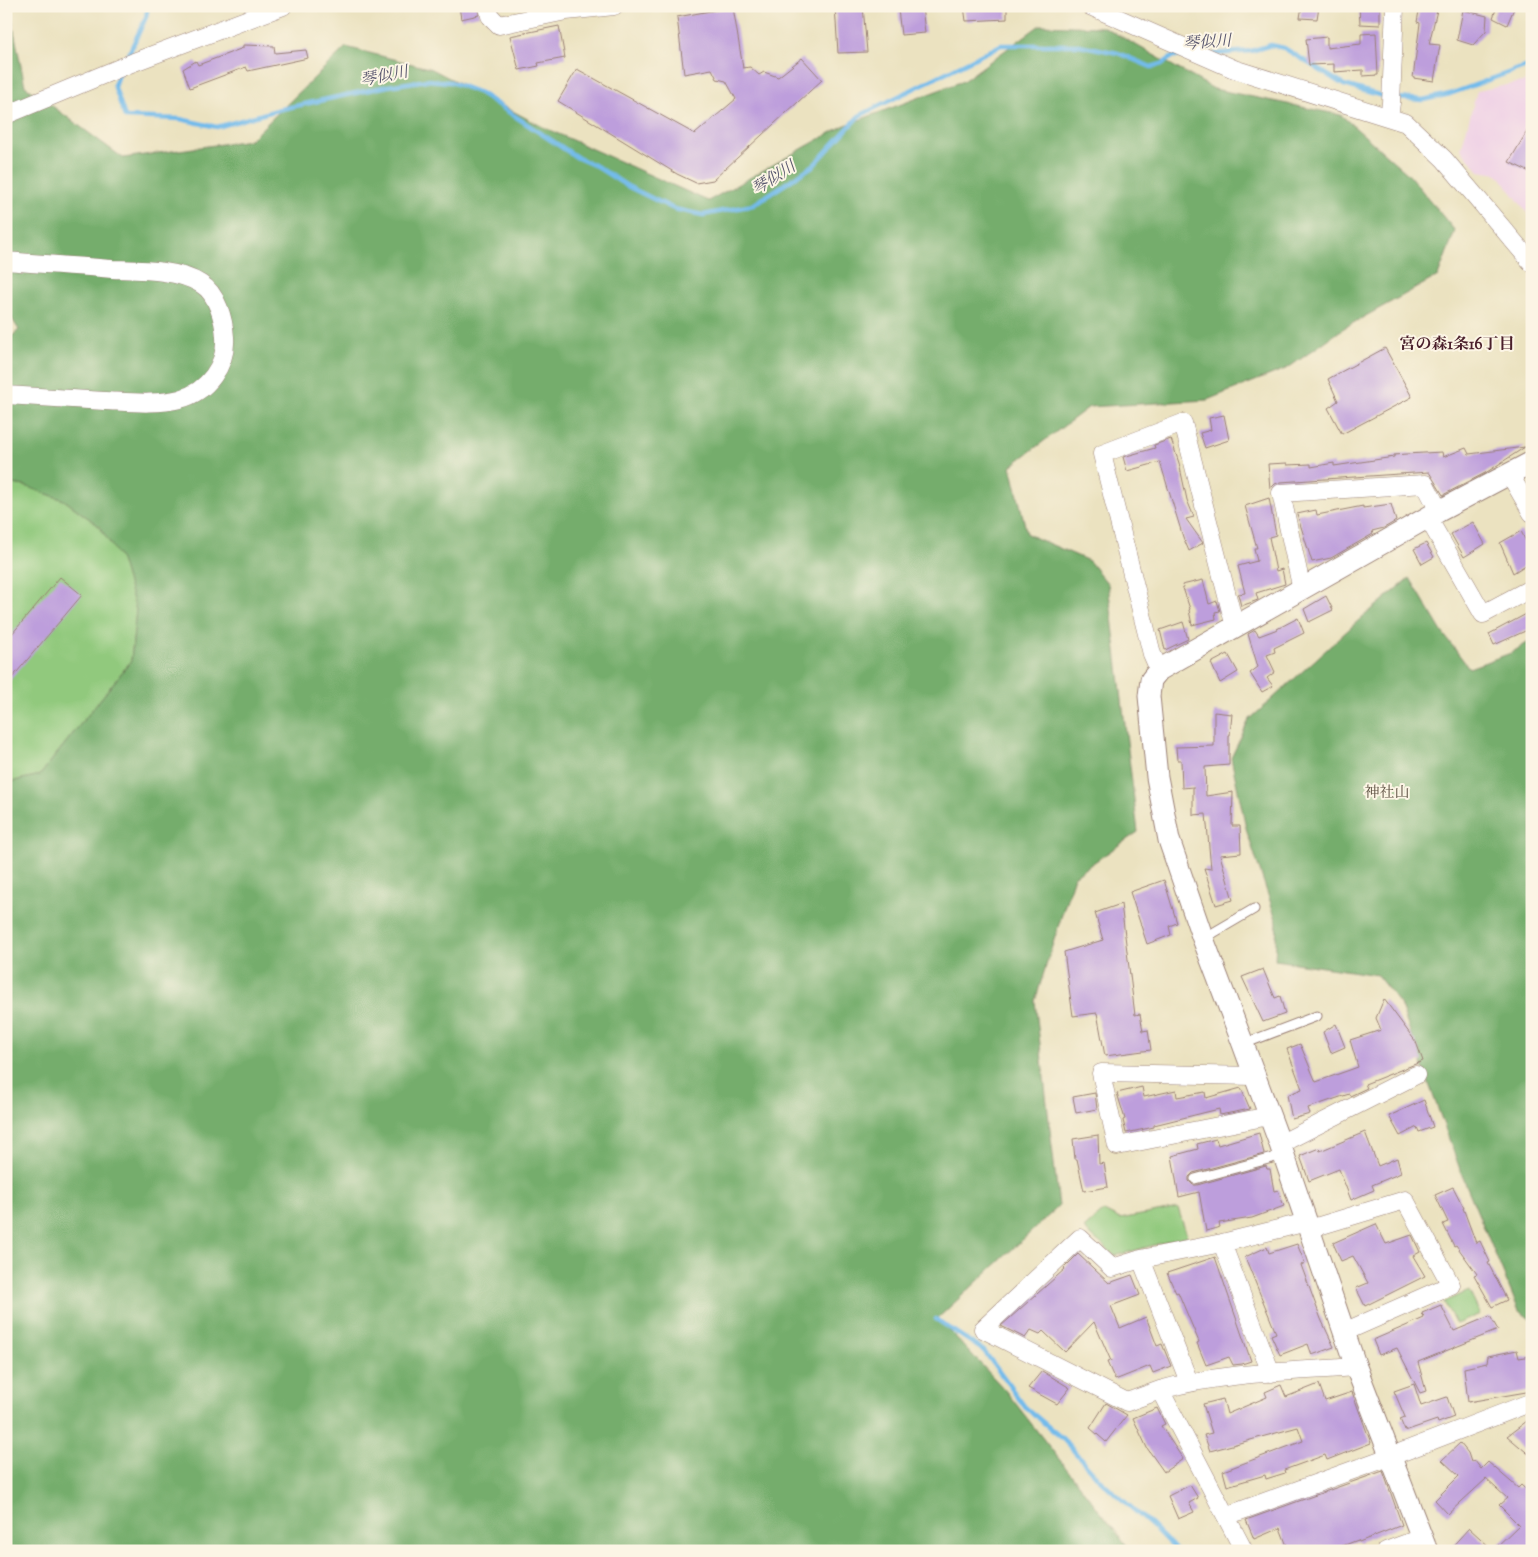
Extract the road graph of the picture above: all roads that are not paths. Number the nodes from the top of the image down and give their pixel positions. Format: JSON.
{"nodes":[{"id":1,"x":283,"y":6,"type":"edge"},
{"id":2,"x":488,"y":6,"type":"edge"},
{"id":3,"x":614,"y":6,"type":"edge"},
{"id":4,"x":1090,"y":6,"type":"edge"},
{"id":5,"x":1395,"y":6,"type":"edge"},
{"id":6,"x":6,"y":115,"type":"edge"},
{"id":7,"x":1389,"y":117,"type":"junction"},
{"id":8,"x":6,"y":261,"type":"edge"},
{"id":9,"x":1532,"y":263,"type":"edge"},
{"id":10,"x":6,"y":395,"type":"edge"},
{"id":11,"x":1532,"y":462,"type":"edge"},
{"id":12,"x":1509,"y":474,"type":"junction"},
{"id":13,"x":1532,"y":513,"type":"edge"},
{"id":14,"x":1434,"y":514,"type":"junction"},
{"id":15,"x":1532,"y":588,"type":"edge"},
{"id":16,"x":1302,"y":590,"type":"junction"},
{"id":17,"x":1235,"y":628,"type":"junction"},
{"id":18,"x":1159,"y":670,"type":"junction"},
{"id":19,"x":1254,"y":909,"type":"dead end"},
{"id":20,"x":1202,"y":936,"type":"junction"},
{"id":21,"x":1316,"y":1016,"type":"dead end"},
{"id":22,"x":1243,"y":1044,"type":"junction"},
{"id":23,"x":1416,"y":1075,"type":"dead end"},
{"id":24,"x":1255,"y":1076,"type":"junction"},
{"id":25,"x":1269,"y":1116,"type":"junction"},
{"id":26,"x":1281,"y":1150,"type":"junction"},
{"id":27,"x":1195,"y":1179,"type":"dead end"},
{"id":28,"x":1308,"y":1225,"type":"junction"},
{"id":29,"x":1222,"y":1243,"type":"junction"},
{"id":30,"x":1140,"y":1259,"type":"junction"},
{"id":31,"x":1344,"y":1332,"type":"junction"},
{"id":32,"x":1356,"y":1367,"type":"junction"},
{"id":33,"x":1271,"y":1373,"type":"junction"},
{"id":34,"x":1189,"y":1382,"type":"junction"},
{"id":35,"x":1160,"y":1390,"type":"junction"},
{"id":36,"x":1532,"y":1402,"type":"edge"},
{"id":37,"x":1389,"y":1457,"type":"junction"},
{"id":38,"x":1226,"y":1516,"type":"junction"},
{"id":39,"x":1424,"y":1544,"type":"edge"},
{"id":40,"x":1244,"y":1551,"type":"edge"},
{"id":41,"x":1386,"y":1551,"type":"edge"}],
"edges":[{"from":1,"to":6,"type":"street"},
{"from":2,"to":3,"type":"street"},
{"from":4,"to":7,"type":"street"},
{"from":5,"to":7,"type":"street"},
{"from":7,"to":9,"type":"street"},
{"from":8,"to":10,"type":"street"},
{"from":11,"to":12,"type":"street"},
{"from":12,"to":13,"type":"street"},
{"from":12,"to":14,"type":"street"},
{"from":14,"to":15,"type":"street"},
{"from":14,"to":16,"type":"street"},
{"from":14,"to":16,"type":"street"},
{"from":16,"to":17,"type":"street"},
{"from":17,"to":18,"type":"street"},
{"from":17,"to":18,"type":"street"},
{"from":18,"to":20,"type":"street"},
{"from":19,"to":20,"type":"lane"},
{"from":20,"to":22,"type":"street"},
{"from":21,"to":22,"type":"lane"},
{"from":22,"to":24,"type":"street"},
{"from":23,"to":26,"type":"street"},
{"from":24,"to":25,"type":"street"},
{"from":24,"to":25,"type":"street"},
{"from":25,"to":26,"type":"street"},
{"from":26,"to":27,"type":"lane"},
{"from":26,"to":28,"type":"street"},
{"from":28,"to":29,"type":"street"},
{"from":28,"to":31,"type":"street"},
{"from":28,"to":31,"type":"street"},
{"from":29,"to":30,"type":"street"},
{"from":29,"to":33,"type":"street"},
{"from":30,"to":34,"type":"street"},
{"from":30,"to":35,"type":"street"},
{"from":31,"to":32,"type":"street"},
{"from":32,"to":33,"type":"street"},
{"from":32,"to":37,"type":"street"},
{"from":33,"to":34,"type":"street"},
{"from":34,"to":35,"type":"street"},
{"from":35,"to":38,"type":"street"},
{"from":36,"to":37,"type":"street"},
{"from":37,"to":38,"type":"street"},
{"from":37,"to":39,"type":"street"},
{"from":38,"to":40,"type":"street"},
{"from":39,"to":41,"type":"street"}]}
